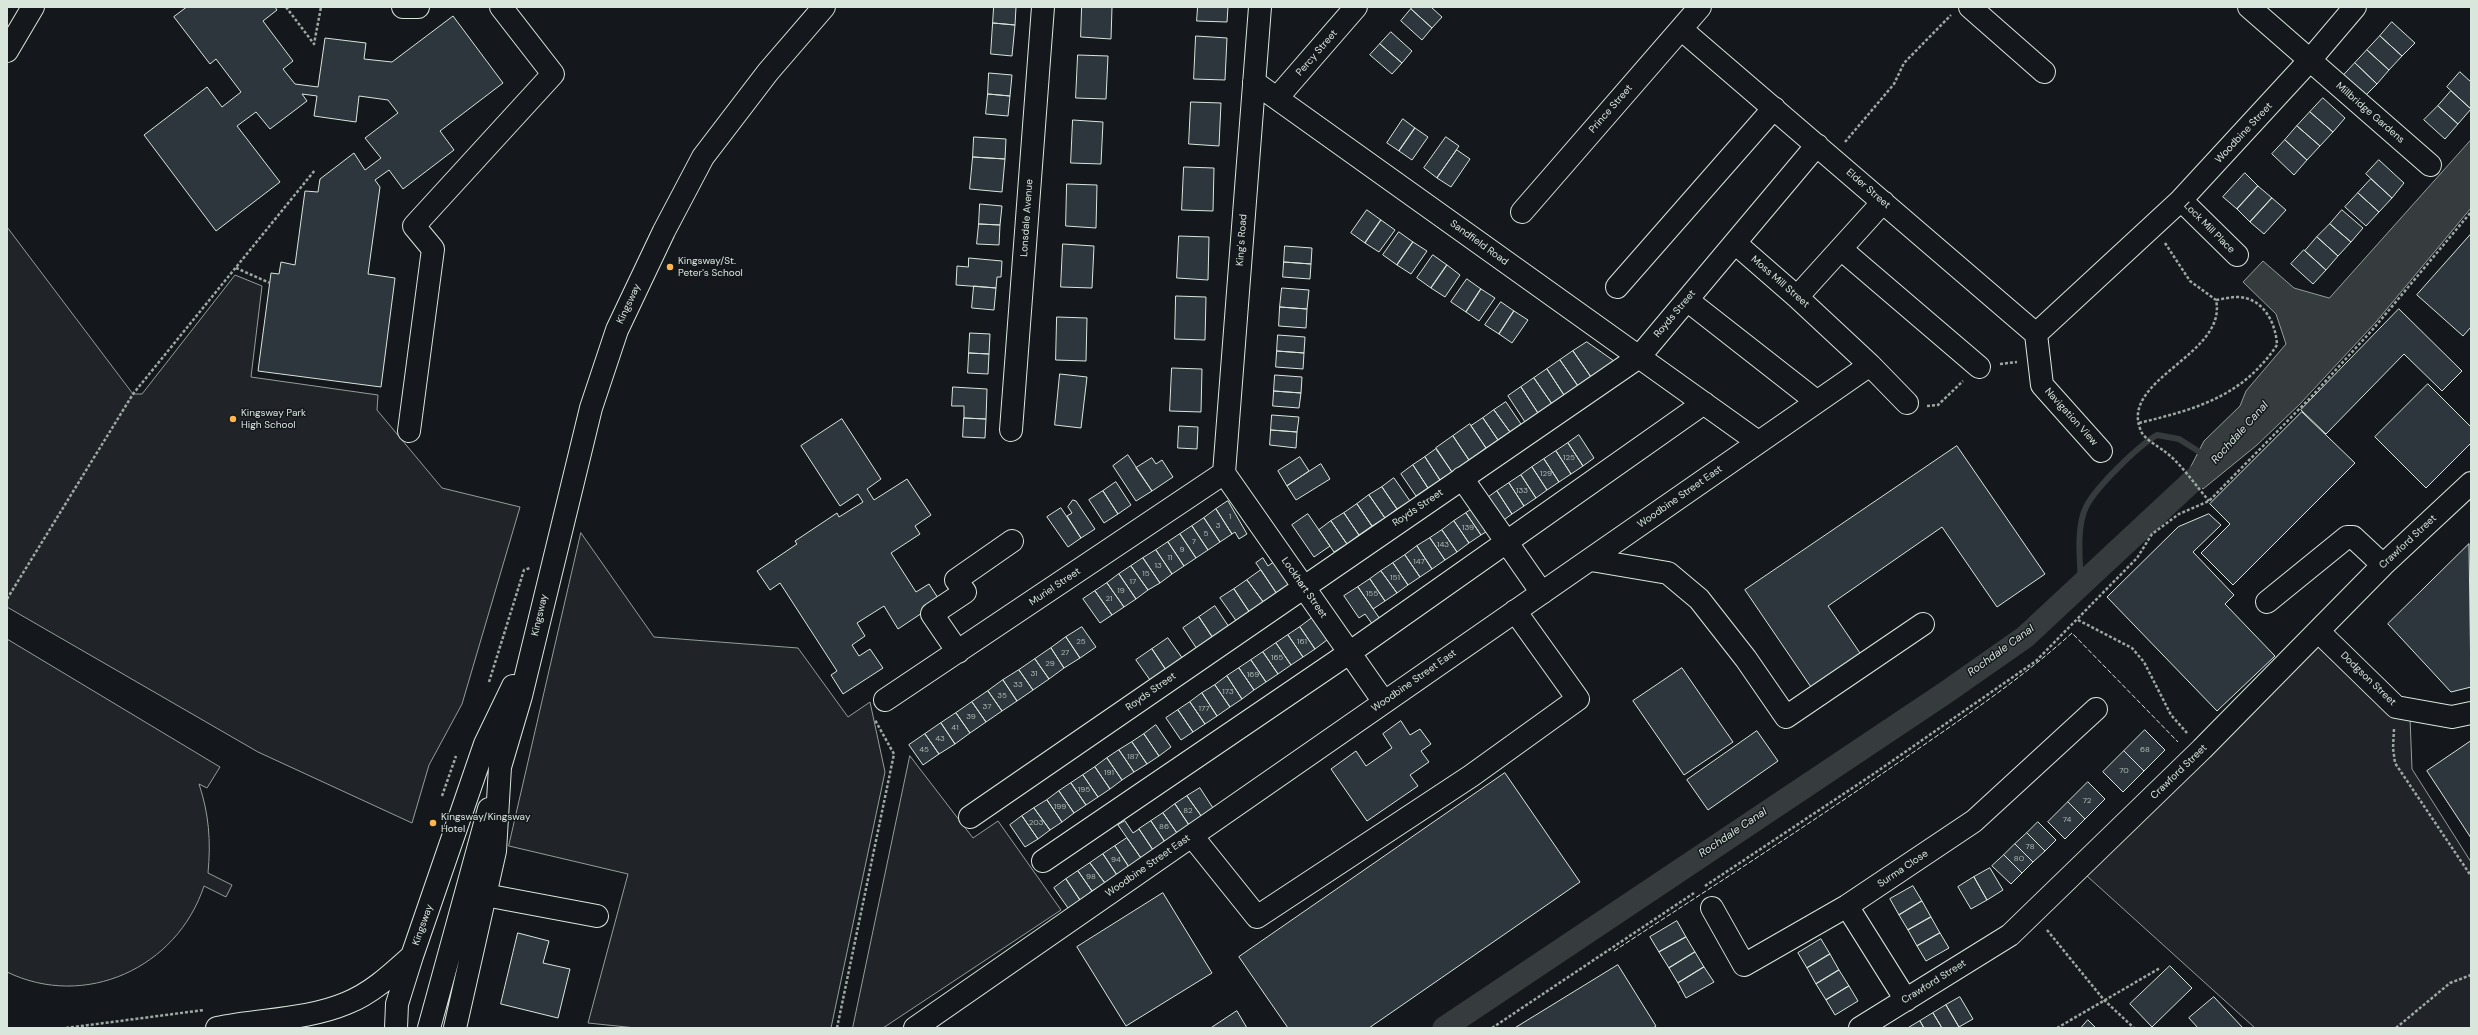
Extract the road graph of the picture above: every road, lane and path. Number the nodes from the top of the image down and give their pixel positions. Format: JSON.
{"nodes":[{"id":1,"x":33,"y":7,"type":"edge"},
{"id":2,"x":286,"y":7,"type":"edge"},
{"id":3,"x":321,"y":7,"type":"edge"},
{"id":4,"x":403,"y":7,"type":"edge"},
{"id":5,"x":418,"y":7,"type":"edge"},
{"id":6,"x":501,"y":7,"type":"edge"},
{"id":7,"x":824,"y":7,"type":"edge"},
{"id":8,"x":1043,"y":7,"type":"edge"},
{"id":9,"x":1260,"y":7,"type":"edge"},
{"id":10,"x":1356,"y":7,"type":"edge"},
{"id":11,"x":1700,"y":7,"type":"edge"},
{"id":12,"x":2249,"y":7,"type":"edge"},
{"id":13,"x":2355,"y":7,"type":"edge"},
{"id":14,"x":1961,"y":10,"type":"edge"},
{"id":15,"x":1681,"y":29,"type":"junction"},
{"id":16,"x":7,"y":52,"type":"edge"},
{"id":17,"x":2310,"y":60,"type":"junction"},
{"id":18,"x":2044,"y":72,"type":"dead end"},
{"id":19,"x":1254,"y":82,"type":"junction"},
{"id":20,"x":1277,"y":98,"type":"junction"},
{"id":21,"x":1774,"y":108,"type":"junction"},
{"id":22,"x":1824,"y":151,"type":"junction"},
{"id":23,"x":2430,"y":165,"type":"dead end"},
{"id":24,"x":316,"y":170,"type":"dead end"},
{"id":25,"x":2181,"y":200,"type":"junction"},
{"id":26,"x":1883,"y":202,"type":"junction"},
{"id":27,"x":1522,"y":212,"type":"dead end"},
{"id":28,"x":2471,"y":212,"type":"edge"},
{"id":29,"x":2153,"y":226,"type":"junction"},
{"id":30,"x":1735,"y":243,"type":"junction"},
{"id":31,"x":1841,"y":249,"type":"junction"},
{"id":32,"x":2237,"y":256,"type":"dead end"},
{"id":33,"x":236,"y":268,"type":"junction"},
{"id":34,"x":270,"y":283,"type":"dead end"},
{"id":35,"x":1617,"y":287,"type":"dead end"},
{"id":36,"x":1797,"y":297,"type":"junction"},
{"id":37,"x":1687,"y":300,"type":"junction"},
{"id":38,"x":2216,"y":300,"type":"junction"},
{"id":39,"x":2036,"y":334,"type":"junction"},
{"id":40,"x":1639,"y":357,"type":"junction"},
{"id":41,"x":1870,"y":366,"type":"junction"},
{"id":42,"x":1979,"y":367,"type":"dead end"},
{"id":43,"x":1816,"y":401,"type":"junction"},
{"id":44,"x":1907,"y":402,"type":"dead end"},
{"id":45,"x":1704,"y":404,"type":"junction"},
{"id":46,"x":2139,"y":423,"type":"junction"},
{"id":47,"x":1011,"y":430,"type":"dead end"},
{"id":48,"x":410,"y":431,"type":"dead end"},
{"id":49,"x":1758,"y":442,"type":"junction"},
{"id":50,"x":2101,"y":451,"type":"dead end"},
{"id":51,"x":1224,"y":473,"type":"junction"},
{"id":52,"x":1462,"y":478,"type":"junction"},
{"id":53,"x":2471,"y":483,"type":"edge"},
{"id":54,"x":2209,"y":501,"type":"junction"},
{"id":55,"x":1012,"y":541,"type":"dead end"},
{"id":56,"x":1507,"y":542,"type":"junction"},
{"id":57,"x":553,"y":557,"type":"junction"},
{"id":58,"x":1591,"y":560,"type":"junction"},
{"id":59,"x":2383,"y":565,"type":"junction"},
{"id":60,"x":1303,"y":586,"type":"junction"},
{"id":61,"x":1542,"y":593,"type":"junction"},
{"id":62,"x":7,"y":599,"type":"edge"},
{"id":63,"x":2267,"y":602,"type":"dead end"},
{"id":64,"x":1515,"y":611,"type":"junction"},
{"id":65,"x":2078,"y":620,"type":"junction"},
{"id":66,"x":1923,"y":624,"type":"dead end"},
{"id":67,"x":2319,"y":632,"type":"junction"},
{"id":68,"x":532,"y":647,"type":"junction"},
{"id":69,"x":958,"y":652,"type":"junction"},
{"id":70,"x":1349,"y":653,"type":"junction"},
{"id":71,"x":488,"y":686,"type":"dead end"},
{"id":72,"x":885,"y":700,"type":"joint"},
{"id":73,"x":1384,"y":702,"type":"junction"},
{"id":74,"x":2396,"y":707,"type":"junction"},
{"id":75,"x":2096,"y":709,"type":"dead end"},
{"id":76,"x":2471,"y":713,"type":"edge"},
{"id":77,"x":2202,"y":749,"type":"junction"},
{"id":78,"x":457,"y":754,"type":"dead end"},
{"id":79,"x":500,"y":767,"type":"junction"},
{"id":80,"x":441,"y":800,"type":"dead end"},
{"id":81,"x":970,"y":817,"type":"dead end"},
{"id":82,"x":1192,"y":836,"type":"junction"},
{"id":83,"x":1043,"y":861,"type":"dead end"},
{"id":84,"x":2471,"y":876,"type":"edge"},
{"id":85,"x":1702,"y":888,"type":"dead end"},
{"id":86,"x":1695,"y":893,"type":"dead end"},
{"id":87,"x":485,"y":895,"type":"junction"},
{"id":88,"x":1847,"y":906,"type":"junction"},
{"id":89,"x":1712,"y":908,"type":"dead end"},
{"id":90,"x":2032,"y":913,"type":"junction"},
{"id":91,"x":597,"y":916,"type":"dead end"},
{"id":92,"x":412,"y":956,"type":"junction"},
{"id":93,"x":2160,"y":968,"type":"dead end"},
{"id":94,"x":2471,"y":975,"type":"edge"},
{"id":95,"x":1906,"y":1000,"type":"junction"},
{"id":96,"x":2104,"y":1000,"type":"junction"},
{"id":97,"x":212,"y":1019,"type":"edge"},
{"id":98,"x":66,"y":1028,"type":"edge"},
{"id":99,"x":396,"y":1028,"type":"edge"},
{"id":100,"x":429,"y":1028,"type":"edge"},
{"id":101,"x":455,"y":1028,"type":"edge"},
{"id":102,"x":837,"y":1028,"type":"edge"},
{"id":103,"x":915,"y":1028,"type":"edge"},
{"id":104,"x":1492,"y":1028,"type":"edge"},
{"id":105,"x":1860,"y":1028,"type":"edge"},
{"id":106,"x":2056,"y":1028,"type":"edge"},
{"id":107,"x":2134,"y":1028,"type":"edge"},
{"id":108,"x":2396,"y":1028,"type":"edge"}],
"edges":[{"from":1,"to":16,"type":"main road"},
{"from":2,"to":3,"type":"path"},
{"from":4,"to":5,"type":"main road"},
{"from":6,"to":48,"type":"main road"},
{"from":7,"to":57,"type":"main road","name":"Kingsway"},
{"from":8,"to":47,"type":"main road","name":"Lonsdale Avenue"},
{"from":9,"to":19,"type":"main road","name":"King's Road"},
{"from":10,"to":20,"type":"main road","name":"Percy Street"},
{"from":11,"to":15,"type":"main road","name":"Prince Street"},
{"from":12,"to":17,"type":"main road","name":"Millbridge Gardens"},
{"from":13,"to":17,"type":"main road","name":"Woodbine Street"},
{"from":14,"to":18,"type":"main road"},
{"from":14,"to":22,"type":"path"},
{"from":15,"to":21,"type":"main road","name":"Elder Street"},
{"from":15,"to":27,"type":"main road","name":"Prince Street"},
{"from":17,"to":23,"type":"main road","name":"Millbridge Gardens"},
{"from":17,"to":25,"type":"main road","name":"Woodbine Street"},
{"from":19,"to":20,"type":"main road","name":"Sandfield Road"},
{"from":19,"to":51,"type":"main road","name":"King's Road"},
{"from":20,"to":40,"type":"main road","name":"Sandfield Road"},
{"from":21,"to":22,"type":"main road","name":"Elder Street"},
{"from":21,"to":35,"type":"main road"},
{"from":22,"to":26,"type":"main road","name":"Elder Street"},
{"from":22,"to":30,"type":"main road","name":"Royds Street"},
{"from":24,"to":33,"type":"path"},
{"from":25,"to":29,"type":"main road","name":"Woodbine Street"},
{"from":25,"to":32,"type":"main road","name":"Lock Mill Place"},
{"from":26,"to":31,"type":"main road"},
{"from":26,"to":39,"type":"main road","name":"Elder Street"},
{"from":28,"to":54,"type":"path"},
{"from":29,"to":38,"type":"path"},
{"from":29,"to":39,"type":"main road","name":"Woodbine Street"},
{"from":30,"to":36,"type":"main road","name":"Moss Mill Street"},
{"from":30,"to":37,"type":"main road","name":"Royds Street"},
{"from":31,"to":36,"type":"main road"},
{"from":31,"to":42,"type":"main road"},
{"from":33,"to":34,"type":"path"},
{"from":33,"to":62,"type":"path"},
{"from":36,"to":41,"type":"main road","name":"Moss Mill Street"},
{"from":37,"to":40,"type":"main road","name":"Royds Street"},
{"from":37,"to":43,"type":"main road"},
{"from":38,"to":46,"type":"path"},
{"from":38,"to":46,"type":"path"},
{"from":39,"to":50,"type":"main road","name":"Navigation View"},
{"from":40,"to":45,"type":"main road","name":"Sandfield Road"},
{"from":40,"to":52,"type":"main road","name":"Royds Street"},
{"from":41,"to":43,"type":"main road","name":"Woodbine Street East"},
{"from":41,"to":44,"type":"main road"},
{"from":43,"to":49,"type":"main road","name":"Woodbine Street East"},
{"from":45,"to":49,"type":"main road","name":"Sandfield Road"},
{"from":45,"to":56,"type":"main road"},
{"from":46,"to":54,"type":"path"},
{"from":49,"to":58,"type":"main road","name":"Woodbine Street East"},
{"from":51,"to":60,"type":"main road","name":"Lockhart Street"},
{"from":51,"to":69,"type":"main road","name":"Muriel Street"},
{"from":52,"to":56,"type":"main road"},
{"from":52,"to":60,"type":"main road","name":"Royds Street"},
{"from":53,"to":59,"type":"main road","name":"Crawford Street"},
{"from":54,"to":65,"type":"path"},
{"from":55,"to":69,"type":"main road"},
{"from":56,"to":61,"type":"main road"},
{"from":56,"to":70,"type":"main road"},
{"from":57,"to":68,"type":"main road","name":"Kingsway"},
{"from":57,"to":71,"type":"path"},
{"from":58,"to":61,"type":"main road","name":"Woodbine Street East"},
{"from":58,"to":66,"type":"main road"},
{"from":59,"to":63,"type":"main road"},
{"from":59,"to":67,"type":"main road","name":"Crawford Street"},
{"from":60,"to":70,"type":"main road","name":"Lockhart Street"},
{"from":60,"to":81,"type":"main road","name":"Royds Street"},
{"from":61,"to":64,"type":"main road","name":"Woodbine Street East"},
{"from":64,"to":73,"type":"main road","name":"Woodbine Street East"},
{"from":64,"to":82,"type":"main road"},
{"from":65,"to":77,"type":"path"},
{"from":65,"to":85,"type":"path"},
{"from":67,"to":74,"type":"main road","name":"Dodgson Street"},
{"from":67,"to":77,"type":"main road","name":"Crawford Street"},
{"from":68,"to":79,"type":"main road","name":"Kingsway"},
{"from":68,"to":92,"type":"main road","name":"Kingsway"},
{"from":69,"to":72,"type":"main road","name":"Muriel Street"},
{"from":70,"to":73,"type":"main road","name":"Lockhart Street"},
{"from":70,"to":83,"type":"main road"},
{"from":72,"to":102,"type":"path"},
{"from":73,"to":82,"type":"main road","name":"Woodbine Street East"},
{"from":74,"to":76,"type":"main road","name":"Dodgson Street"},
{"from":74,"to":84,"type":"path"},
{"from":75,"to":88,"type":"main road","name":"Surma Close"},
{"from":77,"to":90,"type":"main road","name":"Crawford Street"},
{"from":78,"to":80,"type":"path"},
{"from":79,"to":87,"type":"main road","name":"Kingsway"},
{"from":79,"to":100,"type":"main road"},
{"from":82,"to":103,"type":"main road","name":"Woodbine Street East"},
{"from":86,"to":104,"type":"path"},
{"from":87,"to":91,"type":"main road"},
{"from":87,"to":101,"type":"main road","name":"Kingsway"},
{"from":88,"to":89,"type":"main road","name":"Surma Close"},
{"from":88,"to":95,"type":"main road"},
{"from":90,"to":95,"type":"main road","name":"Crawford Street"},
{"from":90,"to":96,"type":"path"},
{"from":92,"to":97,"type":"main road"},
{"from":92,"to":99,"type":"main road","name":"Kingsway"},
{"from":93,"to":96,"type":"path"},
{"from":94,"to":108,"type":"path"},
{"from":95,"to":105,"type":"main road","name":"Crawford Street"},
{"from":96,"to":106,"type":"path"},
{"from":96,"to":107,"type":"path"},
{"from":97,"to":98,"type":"path"}]}
